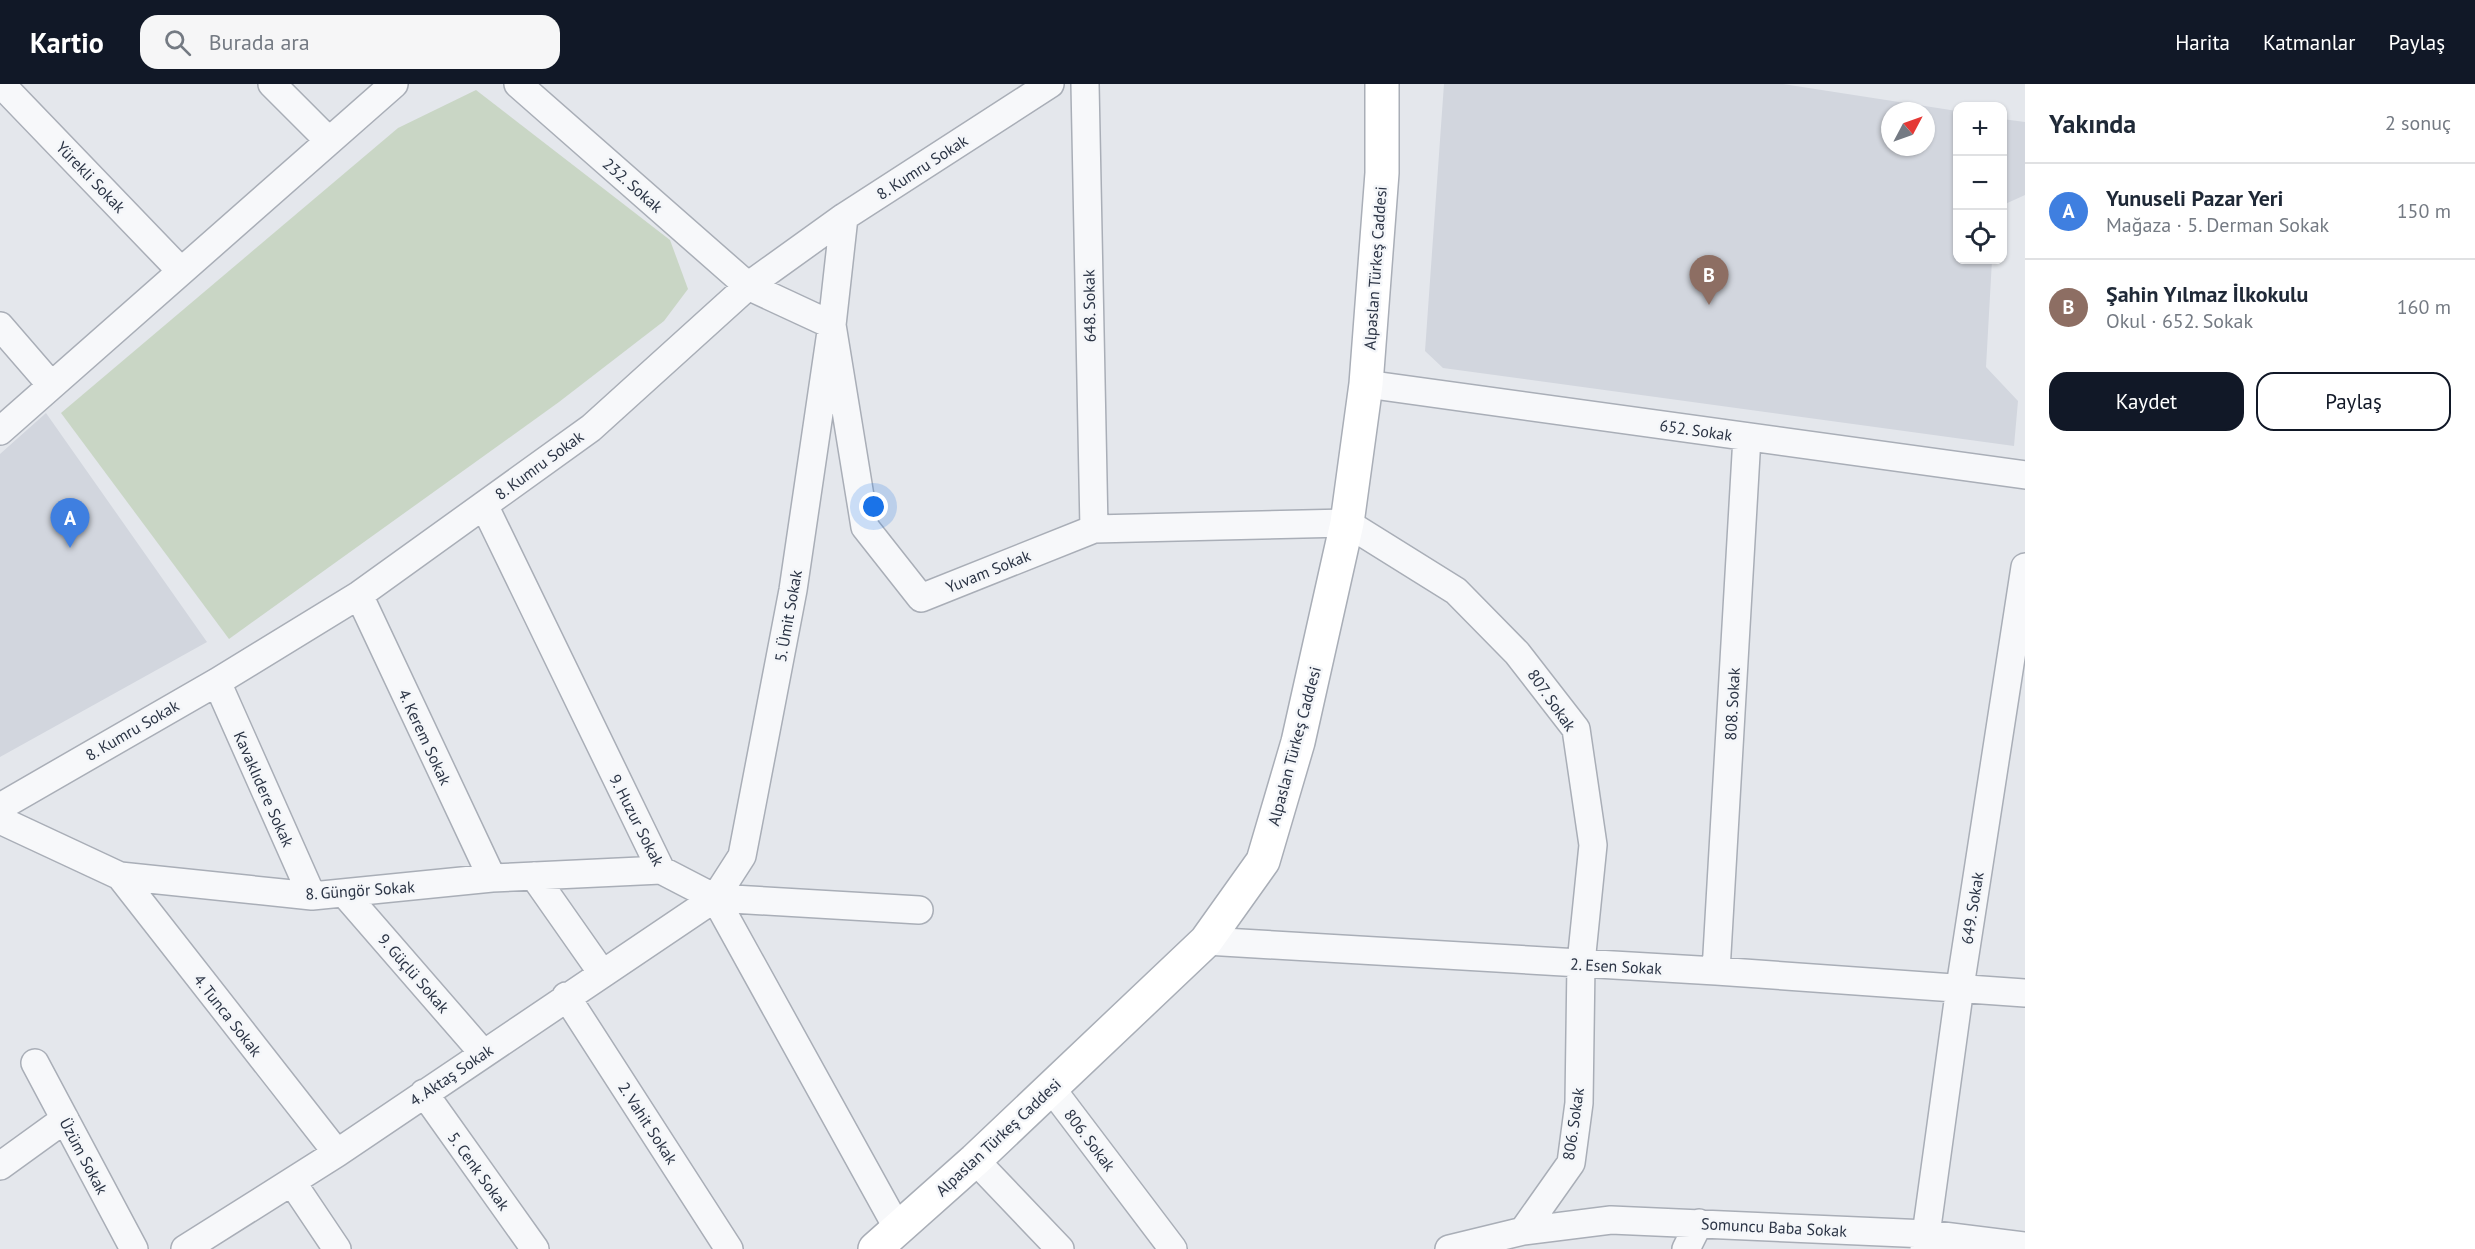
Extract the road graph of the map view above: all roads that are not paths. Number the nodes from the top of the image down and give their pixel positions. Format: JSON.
{"nodes":[{"id":1,"x":1,"y":84,"type":"edge"},
{"id":2,"x":272,"y":84,"type":"edge"},
{"id":3,"x":394,"y":84,"type":"edge"},
{"id":4,"x":518,"y":84,"type":"edge"},
{"id":5,"x":1050,"y":84,"type":"edge"},
{"id":6,"x":1085,"y":84,"type":"edge"},
{"id":7,"x":1382,"y":84,"type":"edge"},
{"id":8,"x":328,"y":141,"type":"junction"},
{"id":9,"x":844,"y":217,"type":"junction"},
{"id":10,"x":180,"y":270,"type":"junction"},
{"id":11,"x":748,"y":286,"type":"junction"},
{"id":12,"x":832,"y":325,"type":"junction"},
{"id":13,"x":0,"y":326,"type":"edge"},
{"id":14,"x":1366,"y":384,"type":"junction"},
{"id":15,"x":51,"y":385,"type":"junction"},
{"id":16,"x":0,"y":431,"type":"edge"},
{"id":17,"x":1747,"y":437,"type":"junction"},
{"id":18,"x":2025,"y":475,"type":"edge"},
{"id":19,"x":484,"y":505,"type":"junction"},
{"id":20,"x":1347,"y":523,"type":"junction"},
{"id":21,"x":1094,"y":529,"type":"junction"},
{"id":22,"x":2025,"y":567,"type":"edge"},
{"id":23,"x":359,"y":595,"type":"junction"},
{"id":24,"x":217,"y":682,"type":"junction"},
{"id":25,"x":0,"y":807,"type":"edge"},
{"id":26,"x":0,"y":820,"type":"edge"},
{"id":27,"x":661,"y":870,"type":"junction"},
{"id":28,"x":120,"y":876,"type":"junction"},
{"id":29,"x":534,"y":876,"type":"junction"},
{"id":30,"x":492,"y":878,"type":"junction"},
{"id":31,"x":344,"y":893,"type":"junction"},
{"id":32,"x":312,"y":896,"type":"junction"},
{"id":33,"x":715,"y":898,"type":"junction"},
{"id":34,"x":919,"y":910,"type":"dead end"},
{"id":35,"x":1206,"y":941,"type":"junction"},
{"id":36,"x":1581,"y":963,"type":"junction"},
{"id":37,"x":1716,"y":972,"type":"junction"},
{"id":38,"x":602,"y":973,"type":"junction"},
{"id":39,"x":1960,"y":987,"type":"junction"},
{"id":40,"x":2025,"y":993,"type":"edge"},
{"id":41,"x":566,"y":996,"type":"junction"},
{"id":42,"x":483,"y":1053,"type":"junction"},
{"id":43,"x":35,"y":1063,"type":"dead end"},
{"id":44,"x":1051,"y":1088,"type":"junction"},
{"id":45,"x":424,"y":1094,"type":"junction"},
{"id":46,"x":64,"y":1119,"type":"junction"},
{"id":47,"x":337,"y":1153,"type":"junction"},
{"id":48,"x":975,"y":1160,"type":"junction"},
{"id":49,"x":0,"y":1166,"type":"edge"},
{"id":50,"x":292,"y":1182,"type":"junction"},
{"id":51,"x":1699,"y":1223,"type":"junction"},
{"id":52,"x":1523,"y":1231,"type":"junction"},
{"id":53,"x":886,"y":1239,"type":"edge"},
{"id":54,"x":1926,"y":1241,"type":"edge"},
{"id":55,"x":2025,"y":1246,"type":"edge"},
{"id":56,"x":134,"y":1249,"type":"edge"},
{"id":57,"x":185,"y":1249,"type":"edge"},
{"id":58,"x":337,"y":1249,"type":"edge"},
{"id":59,"x":535,"y":1249,"type":"edge"},
{"id":60,"x":729,"y":1249,"type":"edge"},
{"id":61,"x":1060,"y":1249,"type":"edge"},
{"id":62,"x":1173,"y":1249,"type":"edge"},
{"id":63,"x":1449,"y":1249,"type":"edge"},
{"id":64,"x":1686,"y":1249,"type":"edge"}],
"edges":[{"from":1,"to":10,"type":"street","name":"Yürekli Sokak"},
{"from":2,"to":8,"type":"street"},
{"from":3,"to":8,"type":"street"},
{"from":4,"to":11,"type":"street","name":"232. Sokak"},
{"from":5,"to":9,"type":"street","name":"8. Kumru Sokak"},
{"from":6,"to":21,"type":"street","name":"648. Sokak"},
{"from":7,"to":14,"type":"main road","name":"Alpaslan Türkeş Caddesi"},
{"from":8,"to":10,"type":"street"},
{"from":9,"to":11,"type":"street","name":"8. Kumru Sokak"},
{"from":9,"to":12,"type":"street"},
{"from":10,"to":15,"type":"street"},
{"from":11,"to":12,"type":"street","name":"232. Sokak"},
{"from":11,"to":19,"type":"street","name":"8. Kumru Sokak"},
{"from":12,"to":21,"type":"street","name":"Yuvam Sokak"},
{"from":12,"to":33,"type":"street","name":"5. Ümit Sokak"},
{"from":13,"to":15,"type":"street"},
{"from":14,"to":17,"type":"street","name":"652. Sokak"},
{"from":14,"to":20,"type":"main road","name":"Alpaslan Türkeş Caddesi"},
{"from":15,"to":16,"type":"street"},
{"from":17,"to":18,"type":"street","name":"652. Sokak"},
{"from":17,"to":37,"type":"street","name":"808. Sokak"},
{"from":19,"to":23,"type":"street","name":"8. Kumru Sokak"},
{"from":19,"to":27,"type":"street","name":"9. Huzur Sokak"},
{"from":20,"to":21,"type":"street","name":"Yuvam Sokak"},
{"from":20,"to":35,"type":"main road","name":"Alpaslan Türkeş Caddesi"},
{"from":20,"to":36,"type":"street","name":"807. Sokak"},
{"from":22,"to":39,"type":"street","name":"649. Sokak"},
{"from":23,"to":24,"type":"street","name":"8. Kumru Sokak"},
{"from":23,"to":30,"type":"street","name":"4. Kerem Sokak"},
{"from":24,"to":25,"type":"street","name":"8. Kumru Sokak"},
{"from":24,"to":32,"type":"street","name":"Kavaklıdere Sokak"},
{"from":26,"to":28,"type":"street","name":"8. Güngör Sokak"},
{"from":27,"to":29,"type":"street","name":"8. Güngör Sokak"},
{"from":27,"to":33,"type":"street","name":"9. Huzur Sokak"},
{"from":28,"to":32,"type":"street","name":"8. Güngör Sokak"},
{"from":28,"to":47,"type":"street","name":"4. Tunca Sokak"},
{"from":29,"to":30,"type":"street","name":"8. Güngör Sokak"},
{"from":29,"to":38,"type":"street"},
{"from":30,"to":31,"type":"street","name":"8. Güngör Sokak"},
{"from":31,"to":32,"type":"street","name":"8. Güngör Sokak"},
{"from":31,"to":42,"type":"street","name":"9. Güçlü Sokak"},
{"from":33,"to":34,"type":"street"},
{"from":33,"to":38,"type":"street","name":"4. Aktaş Sokak"},
{"from":33,"to":53,"type":"street"},
{"from":35,"to":36,"type":"street","name":"2. Esen Sokak"},
{"from":35,"to":44,"type":"main road","name":"Alpaslan Türkeş Caddesi"},
{"from":36,"to":37,"type":"street","name":"2. Esen Sokak"},
{"from":36,"to":52,"type":"street","name":"806. Sokak"},
{"from":37,"to":39,"type":"street","name":"2. Esen Sokak"},
{"from":38,"to":41,"type":"street","name":"4. Aktaş Sokak"},
{"from":39,"to":40,"type":"street","name":"2. Esen Sokak"},
{"from":39,"to":54,"type":"street","name":"649. Sokak"},
{"from":41,"to":42,"type":"street","name":"4. Aktaş Sokak"},
{"from":41,"to":60,"type":"street","name":"2. Vahit Sokak"},
{"from":42,"to":45,"type":"street","name":"4. Aktaş Sokak"},
{"from":43,"to":46,"type":"street","name":"Üzüm Sokak"},
{"from":44,"to":48,"type":"main road","name":"Alpaslan Türkeş Caddesi"},
{"from":44,"to":62,"type":"street","name":"806. Sokak"},
{"from":45,"to":47,"type":"street","name":"4. Aktaş Sokak"},
{"from":45,"to":59,"type":"street","name":"5. Cenk Sokak"},
{"from":46,"to":49,"type":"street"},
{"from":46,"to":56,"type":"street","name":"Üzüm Sokak"},
{"from":47,"to":50,"type":"street","name":"4. Aktaş Sokak"},
{"from":48,"to":53,"type":"main road","name":"Alpaslan Türkeş Caddesi"},
{"from":48,"to":61,"type":"street"},
{"from":50,"to":57,"type":"street","name":"4. Aktaş Sokak"},
{"from":50,"to":58,"type":"street"},
{"from":51,"to":52,"type":"street","name":"Somuncu Baba Sokak"},
{"from":51,"to":54,"type":"street","name":"Somuncu Baba Sokak"},
{"from":51,"to":64,"type":"street"},
{"from":52,"to":63,"type":"street"},
{"from":54,"to":55,"type":"street","name":"Somuncu Baba Sokak"}]}
